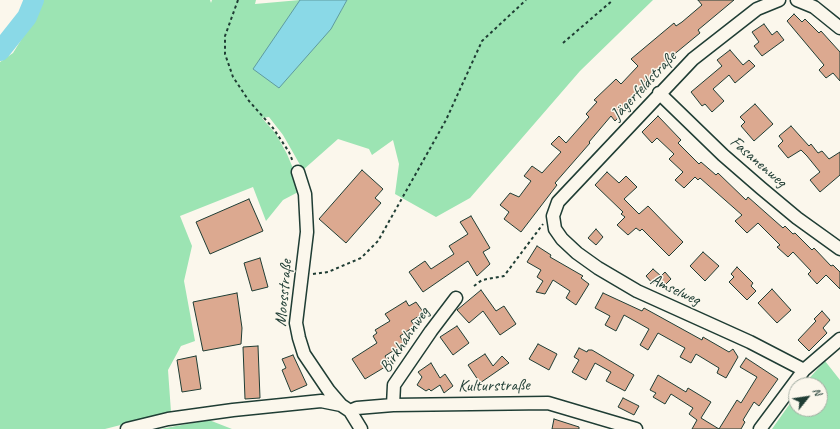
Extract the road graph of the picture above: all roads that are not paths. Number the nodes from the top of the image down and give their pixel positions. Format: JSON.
{"nodes":[{"id":1,"x":779,"y":0,"type":"edge"},
{"id":2,"x":797,"y":0,"type":"edge"},
{"id":3,"x":840,"y":28,"type":"edge"},
{"id":4,"x":659,"y":93,"type":"junction"},
{"id":5,"x":298,"y":172,"type":"road end"},
{"id":6,"x":553,"y":216,"type":"joint"},
{"id":7,"x":840,"y":249,"type":"edge"},
{"id":8,"x":456,"y":298,"type":"dead end"},
{"id":9,"x":840,"y":339,"type":"edge"},
{"id":10,"x":804,"y":370,"type":"junction"},
{"id":11,"x":394,"y":405,"type":"junction"},
{"id":12,"x":346,"y":408,"type":"junction"},
{"id":13,"x":127,"y":429,"type":"edge"},
{"id":14,"x":361,"y":429,"type":"edge"},
{"id":15,"x":636,"y":429,"type":"edge"},
{"id":16,"x":760,"y":429,"type":"edge"}],
"edges":[{"from":1,"to":4,"type":"street","name":"Jägerfeldstraße"},
{"from":2,"to":3,"type":"street"},
{"from":4,"to":6,"type":"street","name":"Jägerfeldstraße"},
{"from":4,"to":7,"type":"street","name":"Fasanenweg"},
{"from":5,"to":12,"type":"street","name":"Moosstraße"},
{"from":6,"to":10,"type":"street","name":"Amselweg"},
{"from":8,"to":11,"type":"street","name":"Birkhahnweg"},
{"from":9,"to":10,"type":"street"},
{"from":10,"to":16,"type":"street"},
{"from":11,"to":12,"type":"street","name":"Kulturstraße"},
{"from":11,"to":15,"type":"street","name":"Kulturstraße"},
{"from":12,"to":13,"type":"street"},
{"from":12,"to":14,"type":"street","name":"Moosstraße"}]}
